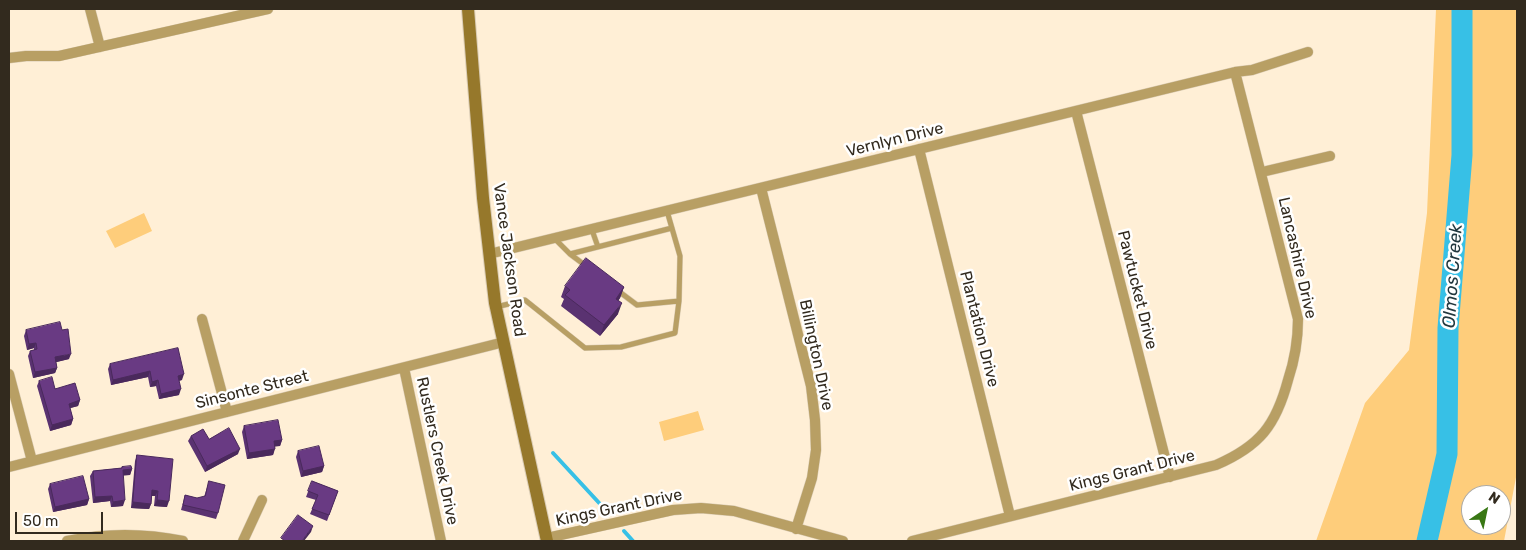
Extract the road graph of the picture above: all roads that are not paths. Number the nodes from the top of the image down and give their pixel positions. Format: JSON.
{"nodes":[{"id":1,"x":90,"y":9,"type":"edge"},
{"id":2,"x":265,"y":9,"type":"edge"},
{"id":3,"x":468,"y":9,"type":"edge"},
{"id":4,"x":100,"y":47,"type":"junction"},
{"id":5,"x":1308,"y":52,"type":"dead end"},
{"id":6,"x":9,"y":58,"type":"edge"},
{"id":7,"x":1235,"y":72,"type":"junction"},
{"id":8,"x":1076,"y":111,"type":"junction"},
{"id":9,"x":919,"y":149,"type":"junction"},
{"id":10,"x":1330,"y":156,"type":"dead end"},
{"id":11,"x":1262,"y":172,"type":"junction"},
{"id":12,"x":761,"y":188,"type":"junction"},
{"id":13,"x":667,"y":211,"type":"junction"},
{"id":14,"x":672,"y":228,"type":"junction"},
{"id":15,"x":592,"y":230,"type":"junction"},
{"id":16,"x":555,"y":239,"type":"junction"},
{"id":17,"x":598,"y":247,"type":"junction"},
{"id":18,"x":488,"y":254,"type":"junction"},
{"id":19,"x":570,"y":254,"type":"junction"},
{"id":20,"x":593,"y":271,"type":"edge"},
{"id":21,"x":615,"y":288,"type":"edge"},
{"id":22,"x":680,"y":301,"type":"junction"},
{"id":23,"x":496,"y":306,"type":"junction"},
{"id":24,"x":202,"y":319,"type":"dead end"},
{"id":25,"x":504,"y":342,"type":"junction"},
{"id":26,"x":1297,"y":351,"type":"joint"},
{"id":27,"x":404,"y":368,"type":"junction"},
{"id":28,"x":9,"y":374,"type":"edge"},
{"id":29,"x":227,"y":412,"type":"junction"},
{"id":30,"x":32,"y":461,"type":"junction"},
{"id":31,"x":9,"y":467,"type":"edge"},
{"id":32,"x":1170,"y":476,"type":"junction"},
{"id":33,"x":262,"y":500,"type":"dead end"},
{"id":34,"x":1010,"y":516,"type":"junction"},
{"id":35,"x":796,"y":529,"type":"junction"},
{"id":36,"x":547,"y":540,"type":"edge"},
{"id":37,"x":67,"y":541,"type":"edge"},
{"id":38,"x":183,"y":541,"type":"edge"},
{"id":39,"x":242,"y":541,"type":"edge"},
{"id":40,"x":441,"y":541,"type":"edge"},
{"id":41,"x":843,"y":541,"type":"edge"},
{"id":42,"x":912,"y":541,"type":"edge"}],
"edges":[{"from":1,"to":4,"type":"street"},
{"from":2,"to":4,"type":"street"},
{"from":3,"to":18,"type":"main road","name":"Vance Jackson Road"},
{"from":4,"to":6,"type":"street"},
{"from":5,"to":7,"type":"street","name":"Vernlyn Drive"},
{"from":7,"to":8,"type":"street","name":"Vernlyn Drive"},
{"from":7,"to":11,"type":"street","name":"Lancashire Drive"},
{"from":8,"to":9,"type":"street","name":"Vernlyn Drive"},
{"from":8,"to":32,"type":"street","name":"Pawtucket Drive"},
{"from":9,"to":12,"type":"street","name":"Vernlyn Drive"},
{"from":9,"to":34,"type":"street","name":"Plantation Drive"},
{"from":10,"to":11,"type":"street"},
{"from":11,"to":26,"type":"street","name":"Lancashire Drive"},
{"from":12,"to":13,"type":"street","name":"Vernlyn Drive"},
{"from":12,"to":35,"type":"street","name":"Billington Drive"},
{"from":13,"to":14,"type":"lane"},
{"from":13,"to":15,"type":"street","name":"Vernlyn Drive"},
{"from":14,"to":17,"type":"lane"},
{"from":14,"to":22,"type":"lane"},
{"from":15,"to":16,"type":"street","name":"Vernlyn Drive"},
{"from":15,"to":17,"type":"lane"},
{"from":16,"to":18,"type":"street","name":"Vernlyn Drive"},
{"from":16,"to":19,"type":"lane"},
{"from":17,"to":19,"type":"lane"},
{"from":18,"to":23,"type":"main road","name":"Vance Jackson Road"},
{"from":19,"to":20,"type":"lane"},
{"from":21,"to":22,"type":"lane"},
{"from":22,"to":23,"type":"lane"},
{"from":23,"to":25,"type":"main road","name":"Vance Jackson Road"},
{"from":24,"to":29,"type":"street"},
{"from":25,"to":27,"type":"street","name":"Sinsonte Street"},
{"from":25,"to":36,"type":"main road","name":"Vance Jackson Road"},
{"from":26,"to":32,"type":"street","name":"Kings Grant Drive"},
{"from":27,"to":29,"type":"street","name":"Sinsonte Street"},
{"from":27,"to":40,"type":"street","name":"Rustlers Creek Drive"},
{"from":28,"to":30,"type":"street"},
{"from":29,"to":30,"type":"street","name":"Sinsonte Street"},
{"from":30,"to":31,"type":"street","name":"Sinsonte Street"},
{"from":32,"to":34,"type":"street","name":"Kings Grant Drive"},
{"from":33,"to":39,"type":"street"},
{"from":34,"to":42,"type":"street","name":"Kings Grant Drive"},
{"from":35,"to":36,"type":"street","name":"Kings Grant Drive"},
{"from":35,"to":41,"type":"street","name":"Kings Grant Drive"},
{"from":37,"to":38,"type":"street"}]}
